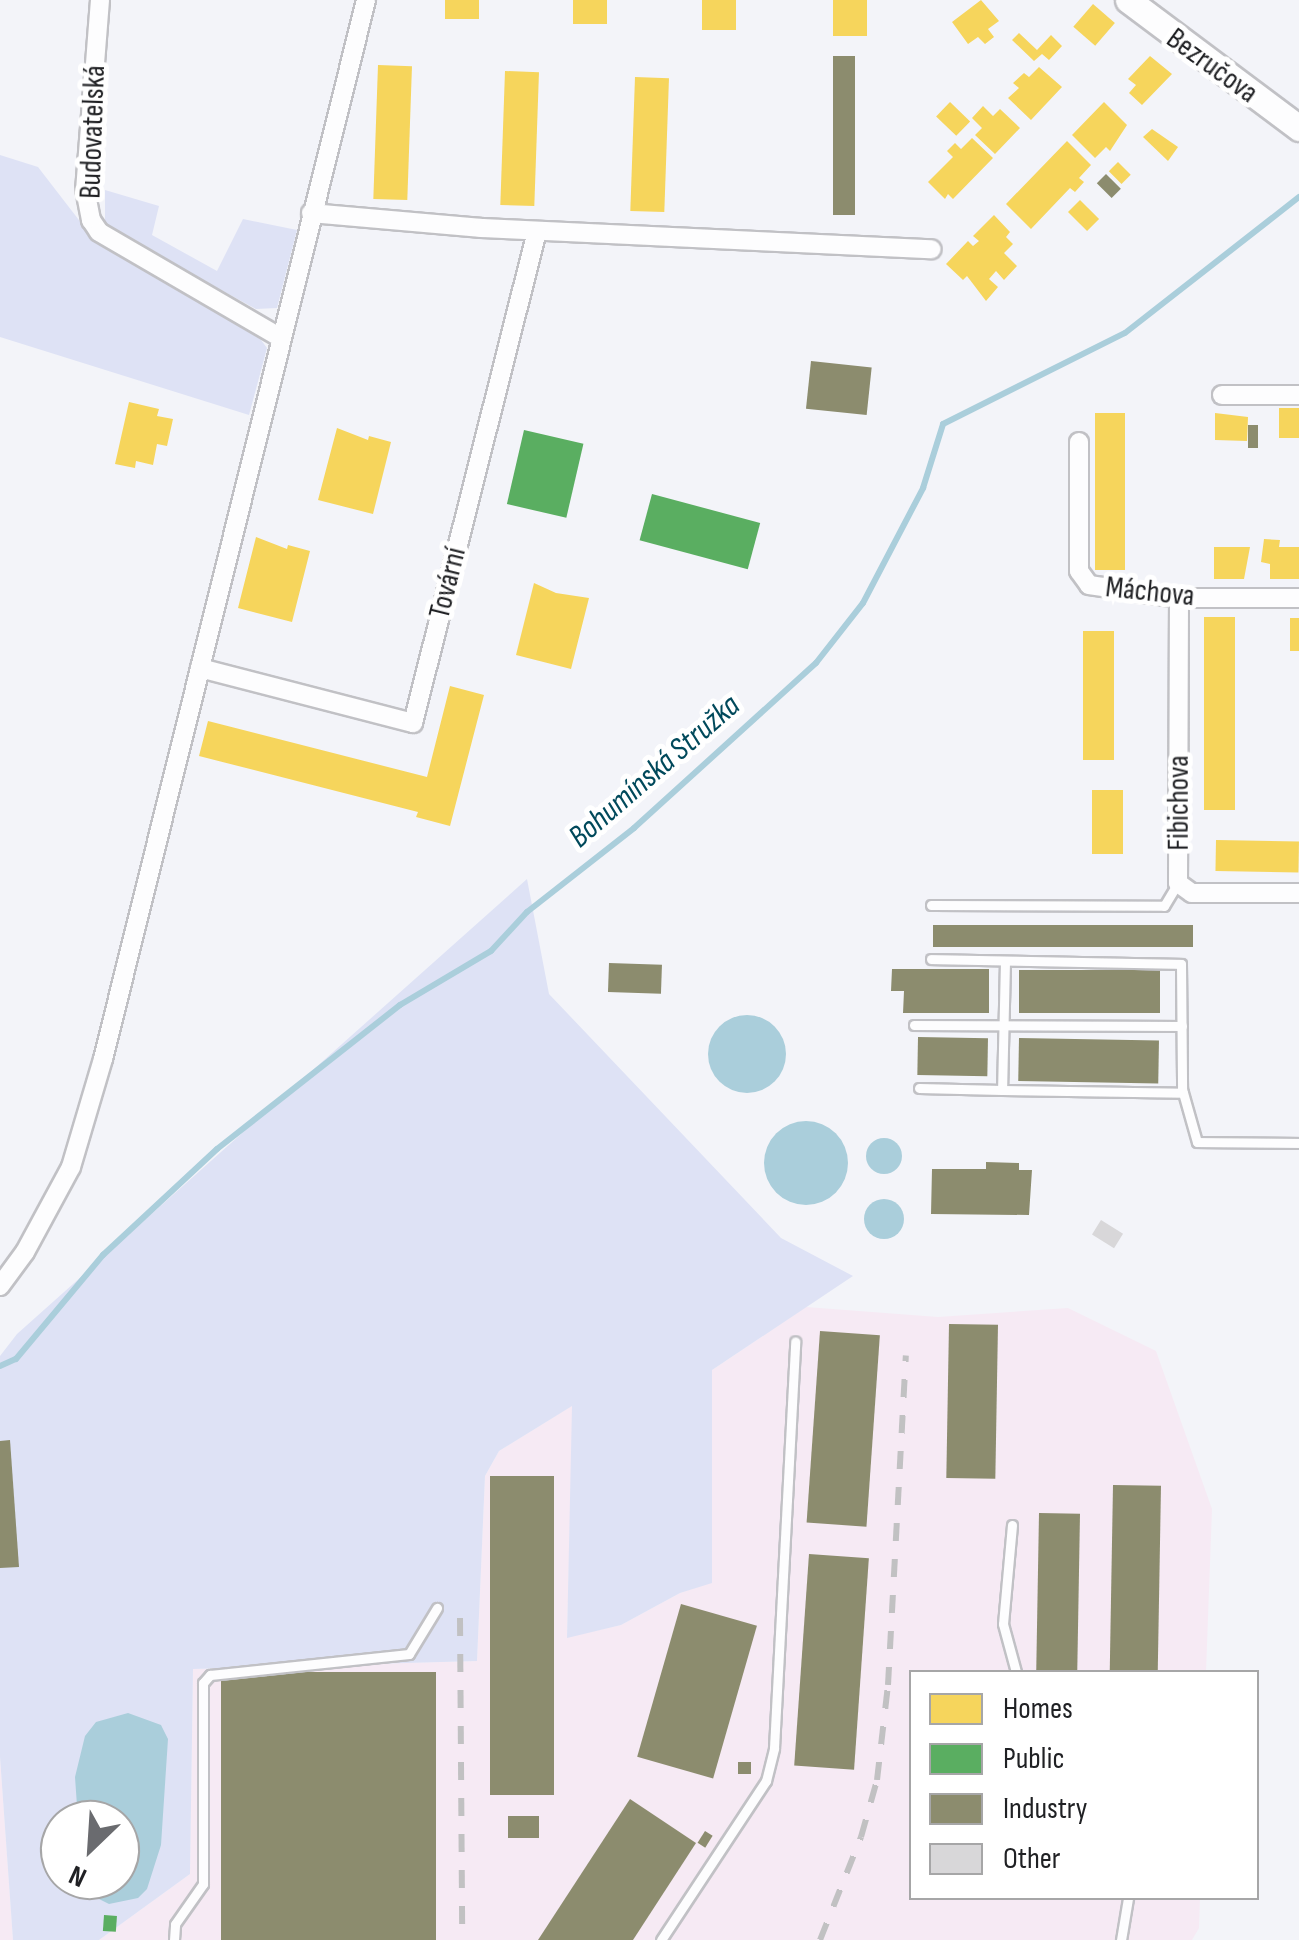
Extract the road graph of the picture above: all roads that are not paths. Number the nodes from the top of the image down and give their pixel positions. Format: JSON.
{"nodes":[{"id":1,"x":100,"y":0,"type":"edge"},
{"id":2,"x":366,"y":0,"type":"edge"},
{"id":3,"x":1128,"y":0,"type":"edge"},
{"id":4,"x":1299,"y":128,"type":"edge"},
{"id":5,"x":311,"y":212,"type":"junction"},
{"id":6,"x":537,"y":231,"type":"junction"},
{"id":7,"x":932,"y":250,"type":"dead end"},
{"id":8,"x":281,"y":338,"type":"junction"},
{"id":9,"x":1222,"y":394,"type":"dead end"},
{"id":10,"x":1299,"y":395,"type":"edge"},
{"id":11,"x":1079,"y":442,"type":"dead end"},
{"id":12,"x":1179,"y":598,"type":"junction"},
{"id":13,"x":1299,"y":598,"type":"edge"},
{"id":14,"x":200,"y":668,"type":"junction"},
{"id":15,"x":1178,"y":883,"type":"junction"},
{"id":16,"x":1299,"y":893,"type":"edge"},
{"id":17,"x":931,"y":905,"type":"dead end"},
{"id":18,"x":931,"y":959,"type":"dead end"},
{"id":19,"x":1004,"y":960,"type":"junction"},
{"id":20,"x":914,"y":1026,"type":"dead end"},
{"id":21,"x":1003,"y":1026,"type":"junction"},
{"id":22,"x":1182,"y":1026,"type":"junction"},
{"id":23,"x":919,"y":1088,"type":"dead end"},
{"id":24,"x":1002,"y":1090,"type":"junction"},
{"id":25,"x":1184,"y":1093,"type":"junction"},
{"id":26,"x":1299,"y":1143,"type":"edge"},
{"id":27,"x":0,"y":1286,"type":"edge"},
{"id":28,"x":795,"y":1342,"type":"dead end"},
{"id":29,"x":1012,"y":1525,"type":"dead end"},
{"id":30,"x":437,"y":1608,"type":"dead end"},
{"id":31,"x":1015,"y":1670,"type":"edge"},
{"id":32,"x":1128,"y":1900,"type":"edge"},
{"id":33,"x":174,"y":1940,"type":"edge"},
{"id":34,"x":661,"y":1940,"type":"edge"},
{"id":35,"x":1122,"y":1940,"type":"edge"}],
"edges":[{"from":1,"to":8,"type":"street","name":"Budovatelská"},
{"from":2,"to":5,"type":"street"},
{"from":3,"to":4,"type":"main road","name":"Bezručova"},
{"from":5,"to":6,"type":"street"},
{"from":5,"to":8,"type":"street"},
{"from":6,"to":7,"type":"street"},
{"from":6,"to":14,"type":"street","name":"Tovární"},
{"from":8,"to":14,"type":"street"},
{"from":9,"to":10,"type":"street"},
{"from":11,"to":12,"type":"street","name":"Máchova"},
{"from":12,"to":13,"type":"street","name":"Máchova"},
{"from":12,"to":15,"type":"street","name":"Fibichova"},
{"from":14,"to":27,"type":"street"},
{"from":15,"to":16,"type":"street","name":"Fibichova"},
{"from":15,"to":17,"type":"lane"},
{"from":18,"to":19,"type":"lane"},
{"from":19,"to":21,"type":"lane"},
{"from":19,"to":22,"type":"lane"},
{"from":20,"to":21,"type":"lane"},
{"from":21,"to":22,"type":"lane"},
{"from":21,"to":24,"type":"lane"},
{"from":22,"to":25,"type":"lane"},
{"from":23,"to":24,"type":"lane"},
{"from":24,"to":25,"type":"lane"},
{"from":25,"to":26,"type":"lane"},
{"from":28,"to":34,"type":"lane"},
{"from":29,"to":31,"type":"lane"},
{"from":30,"to":33,"type":"lane"},
{"from":32,"to":35,"type":"lane"}]}
